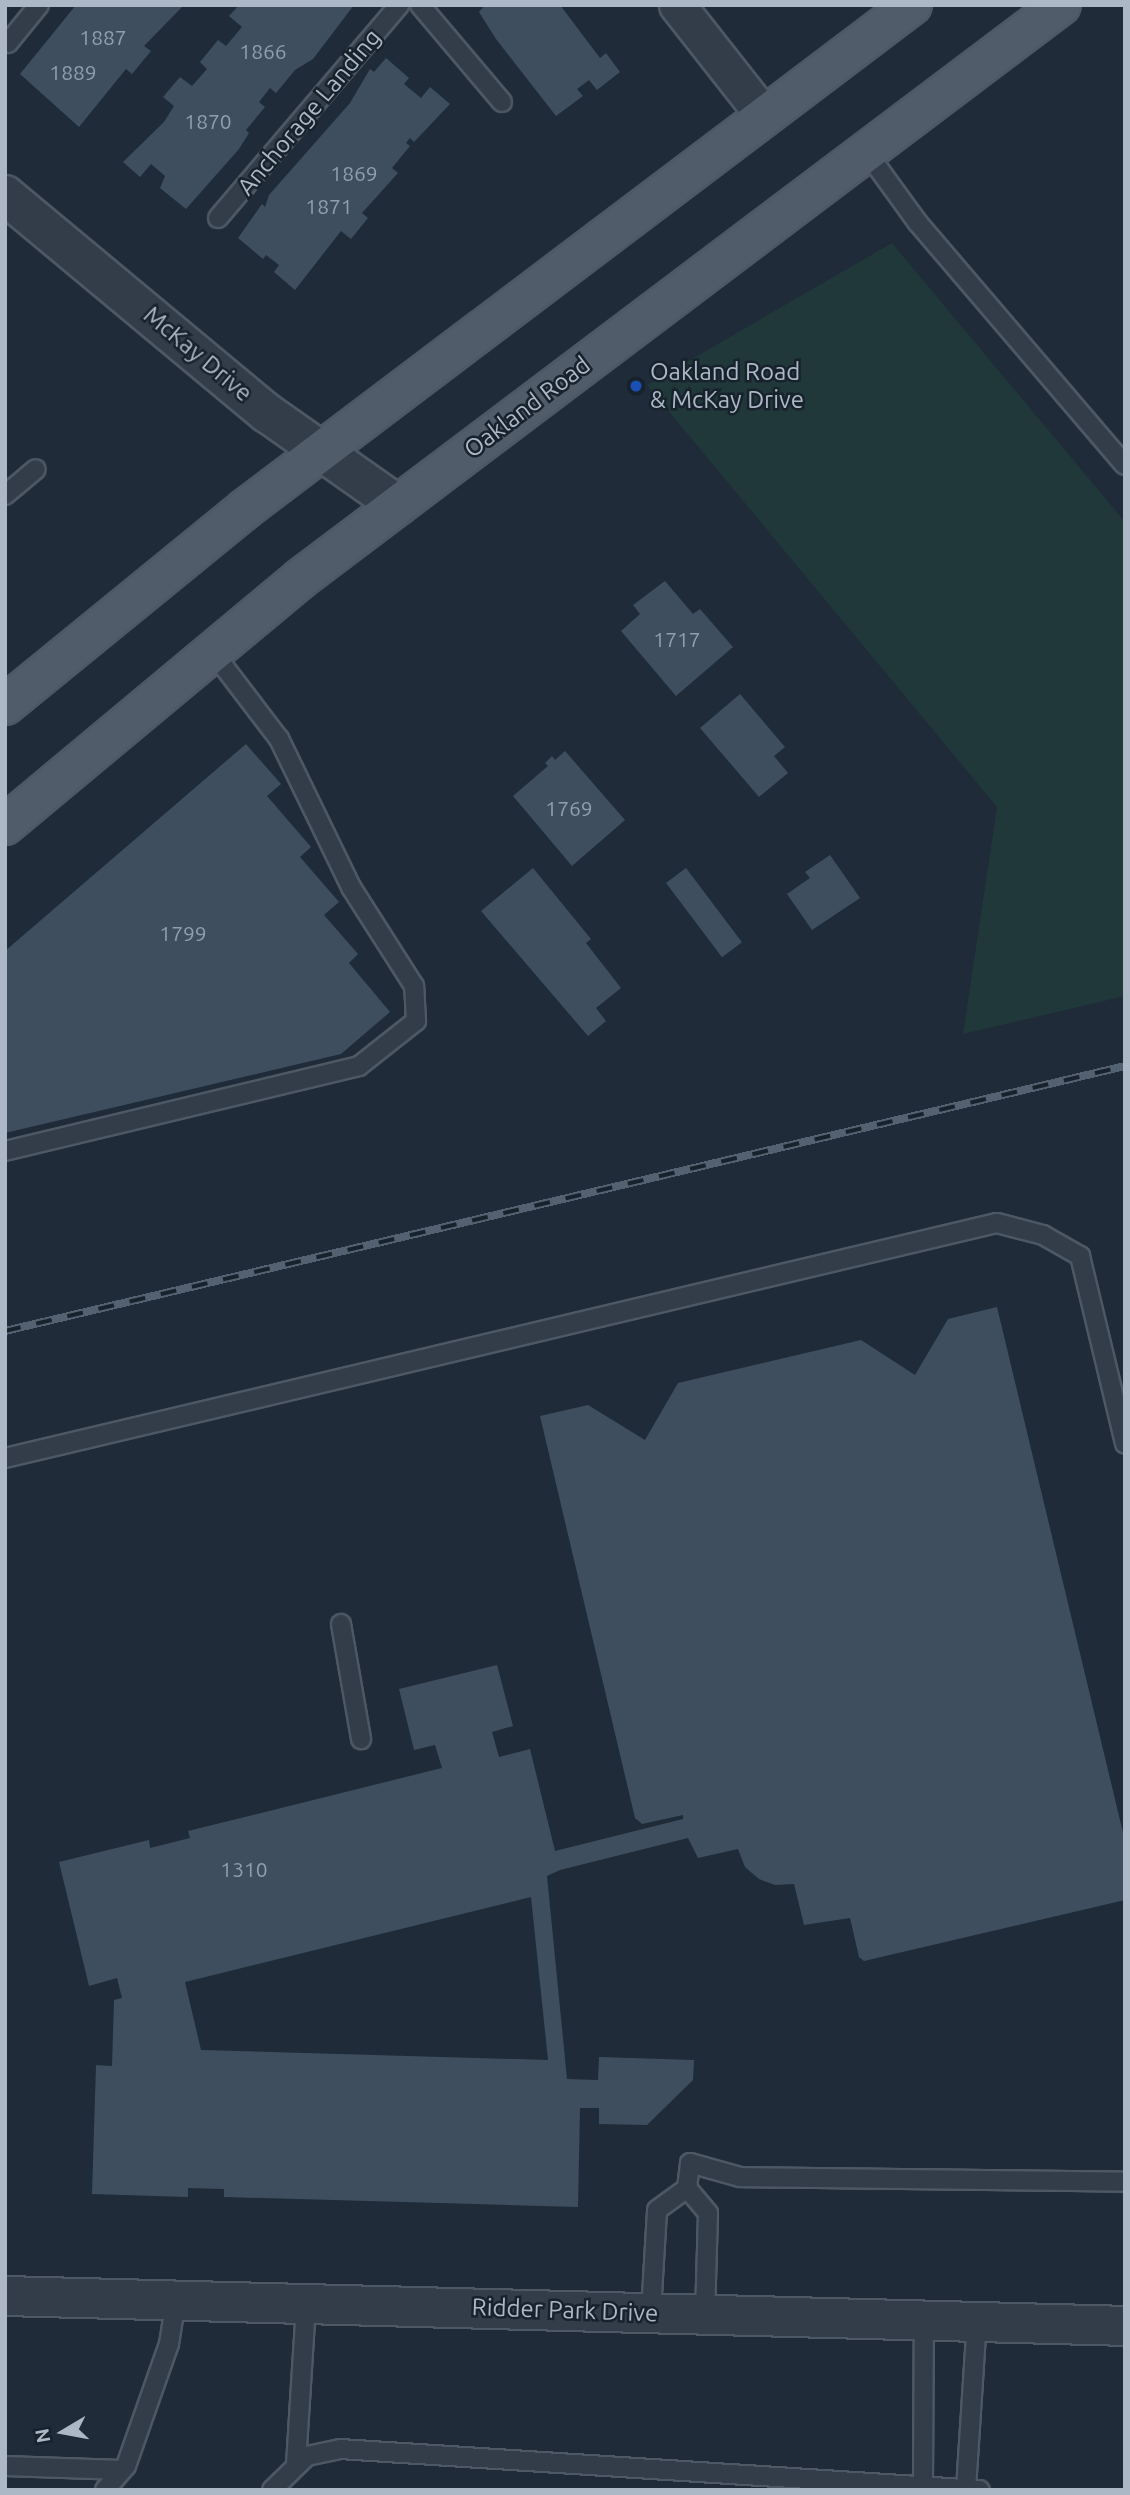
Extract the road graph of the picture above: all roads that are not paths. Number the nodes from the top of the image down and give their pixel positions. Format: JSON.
{"nodes":[{"id":1,"x":38,"y":5,"type":"edge"},
{"id":2,"x":400,"y":5,"type":"edge"},
{"id":3,"x":420,"y":5,"type":"edge"},
{"id":4,"x":677,"y":5,"type":"edge"},
{"id":5,"x":912,"y":5,"type":"edge"},
{"id":6,"x":1061,"y":5,"type":"edge"},
{"id":7,"x":8,"y":43,"type":"dead end"},
{"id":8,"x":502,"y":103,"type":"dead end"},
{"id":9,"x":765,"y":117,"type":"junction"},
{"id":10,"x":868,"y":154,"type":"junction"},
{"id":11,"x":5,"y":195,"type":"edge"},
{"id":12,"x":218,"y":218,"type":"dead end"},
{"id":13,"x":324,"y":450,"type":"junction"},
{"id":14,"x":1125,"y":465,"type":"edge"},
{"id":15,"x":36,"y":469,"type":"dead end"},
{"id":16,"x":5,"y":495,"type":"edge"},
{"id":17,"x":398,"y":505,"type":"junction"},
{"id":18,"x":212,"y":652,"type":"junction"},
{"id":19,"x":5,"y":705,"type":"edge"},
{"id":20,"x":5,"y":825,"type":"edge"},
{"id":21,"x":5,"y":1151,"type":"edge"},
{"id":22,"x":1125,"y":1444,"type":"edge"},
{"id":23,"x":5,"y":1458,"type":"edge"},
{"id":24,"x":341,"y":1624,"type":"dead end"},
{"id":25,"x":361,"y":1739,"type":"dead end"},
{"id":26,"x":1125,"y":2182,"type":"edge"},
{"id":27,"x":687,"y":2188,"type":"junction"},
{"id":28,"x":5,"y":2296,"type":"edge"},
{"id":29,"x":176,"y":2300,"type":"junction"},
{"id":30,"x":306,"y":2303,"type":"junction"},
{"id":31,"x":650,"y":2312,"type":"junction"},
{"id":32,"x":705,"y":2315,"type":"junction"},
{"id":33,"x":925,"y":2318,"type":"junction"},
{"id":34,"x":977,"y":2319,"type":"junction"},
{"id":35,"x":1125,"y":2326,"type":"edge"},
{"id":36,"x":296,"y":2464,"type":"junction"},
{"id":37,"x":5,"y":2466,"type":"edge"},
{"id":38,"x":122,"y":2470,"type":"junction"},
{"id":39,"x":923,"y":2486,"type":"junction"},
{"id":40,"x":877,"y":2487,"type":"edge"},
{"id":41,"x":966,"y":2489,"type":"edge"},
{"id":42,"x":105,"y":2490,"type":"edge"},
{"id":43,"x":272,"y":2490,"type":"edge"},
{"id":44,"x":980,"y":2490,"type":"edge"}],
"edges":[{"from":1,"to":7,"type":"lane"},
{"from":2,"to":12,"type":"lane","name":"Anchorage Landing"},
{"from":3,"to":8,"type":"lane"},
{"from":4,"to":9,"type":"street"},
{"from":5,"to":9,"type":"main road"},
{"from":6,"to":10,"type":"main road","name":"Oakland Road"},
{"from":9,"to":13,"type":"main road"},
{"from":10,"to":14,"type":"lane"},
{"from":10,"to":17,"type":"main road","name":"Oakland Road"},
{"from":11,"to":13,"type":"street","name":"McKay Drive"},
{"from":13,"to":17,"type":"street","name":"McKay Drive"},
{"from":13,"to":19,"type":"main road"},
{"from":15,"to":16,"type":"lane"},
{"from":17,"to":18,"type":"main road","name":"Oakland Road"},
{"from":18,"to":20,"type":"main road","name":"Oakland Road"},
{"from":18,"to":21,"type":"lane"},
{"from":22,"to":23,"type":"lane"},
{"from":24,"to":25,"type":"lane"},
{"from":26,"to":27,"type":"lane"},
{"from":27,"to":31,"type":"lane"},
{"from":27,"to":32,"type":"lane"},
{"from":28,"to":29,"type":"street","name":"Ridder Park Drive"},
{"from":29,"to":30,"type":"street","name":"Ridder Park Drive"},
{"from":29,"to":38,"type":"lane"},
{"from":30,"to":31,"type":"street","name":"Ridder Park Drive"},
{"from":30,"to":36,"type":"lane"},
{"from":31,"to":32,"type":"street","name":"Ridder Park Drive"},
{"from":32,"to":33,"type":"street","name":"Ridder Park Drive"},
{"from":33,"to":34,"type":"street","name":"Ridder Park Drive"},
{"from":33,"to":39,"type":"lane"},
{"from":34,"to":35,"type":"street","name":"Ridder Park Drive"},
{"from":34,"to":41,"type":"lane"},
{"from":36,"to":40,"type":"lane"},
{"from":36,"to":43,"type":"lane"},
{"from":37,"to":38,"type":"lane"},
{"from":38,"to":42,"type":"lane"},
{"from":39,"to":40,"type":"lane"},
{"from":39,"to":41,"type":"lane"},
{"from":41,"to":44,"type":"lane"}]}
